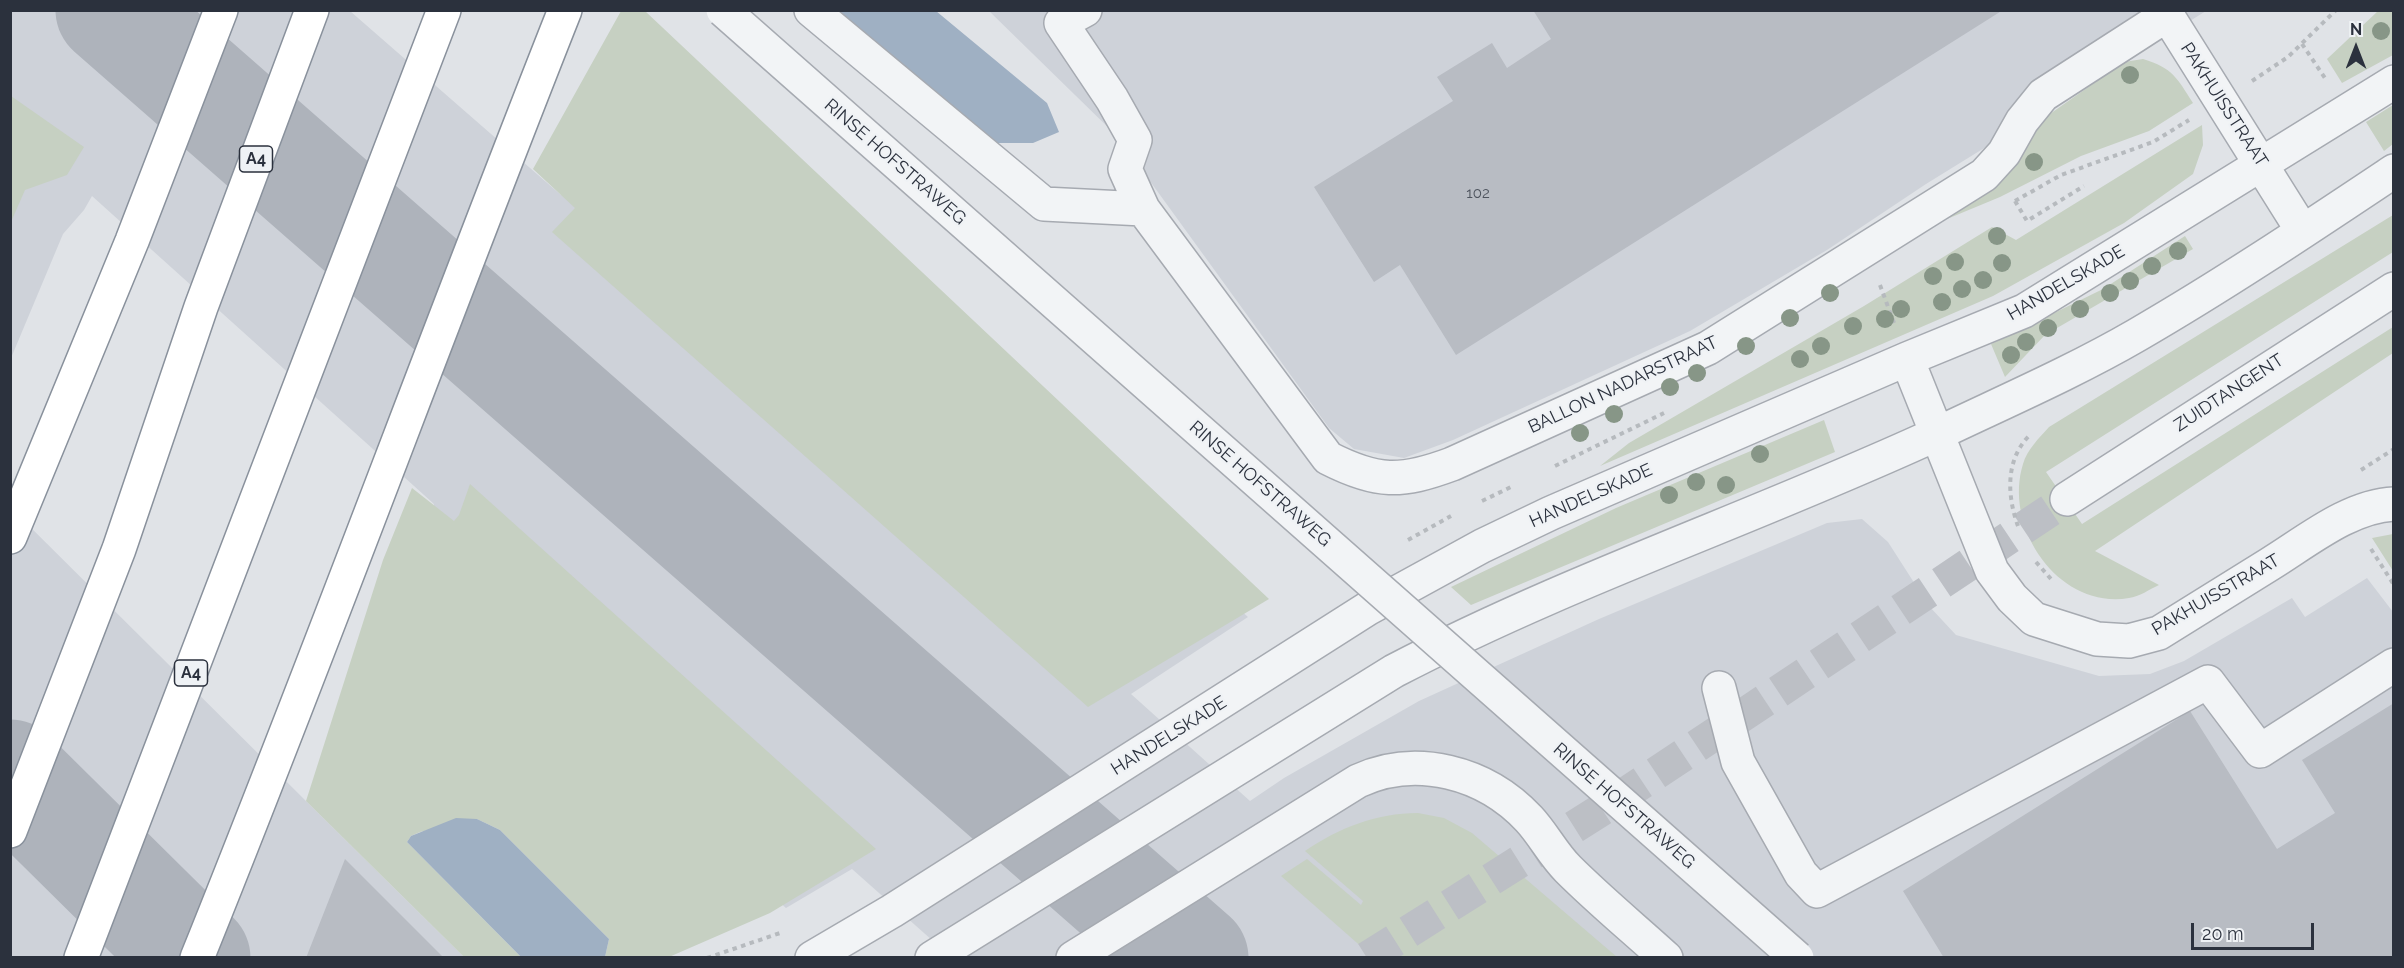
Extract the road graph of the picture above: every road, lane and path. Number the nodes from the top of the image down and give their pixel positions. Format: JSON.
{"nodes":[{"id":1,"x":222,"y":10,"type":"edge"},
{"id":2,"x":312,"y":10,"type":"edge"},
{"id":3,"x":444,"y":10,"type":"edge"},
{"id":4,"x":565,"y":10,"type":"edge"},
{"id":5,"x":723,"y":10,"type":"edge"},
{"id":6,"x":811,"y":10,"type":"edge"},
{"id":7,"x":2166,"y":13,"type":"edge"},
{"id":8,"x":1066,"y":15,"type":"edge"},
{"id":9,"x":2394,"y":82,"type":"edge"},
{"id":10,"x":2262,"y":163,"type":"junction"},
{"id":11,"x":2394,"y":171,"type":"edge"},
{"id":12,"x":2084,"y":186,"type":"dead end"},
{"id":13,"x":2015,"y":201,"type":"dead end"},
{"id":14,"x":1143,"y":209,"type":"junction"},
{"id":15,"x":2302,"y":230,"type":"junction"},
{"id":16,"x":2394,"y":289,"type":"edge"},
{"id":17,"x":1907,"y":359,"type":"junction"},
{"id":18,"x":1937,"y":434,"type":"junction"},
{"id":19,"x":2067,"y":499,"type":"tunnel mouth"},
{"id":20,"x":2394,"y":504,"type":"edge"},
{"id":21,"x":10,"y":537,"type":"edge"},
{"id":22,"x":2394,"y":665,"type":"edge"},
{"id":23,"x":1719,"y":688,"type":"dead end"},
{"id":24,"x":10,"y":831,"type":"edge"},
{"id":25,"x":81,"y":957,"type":"edge"},
{"id":26,"x":196,"y":957,"type":"edge"},
{"id":27,"x":812,"y":957,"type":"edge"},
{"id":28,"x":932,"y":957,"type":"edge"},
{"id":29,"x":1073,"y":957,"type":"edge"},
{"id":30,"x":1666,"y":957,"type":"edge"},
{"id":31,"x":1797,"y":957,"type":"edge"}],
"edges":[{"from":1,"to":21,"type":"highway"},
{"from":2,"to":24,"type":"highway","number":"A4"},
{"from":3,"to":25,"type":"highway","number":"A4"},
{"from":4,"to":26,"type":"highway"},
{"from":5,"to":31,"type":"street","name":"RINSE HOFSTRAWEG","bridge":true},
{"from":6,"to":14,"type":"street"},
{"from":7,"to":10,"type":"street","name":"PAKHUISSTRAAT"},
{"from":7,"to":14,"type":"street","name":"BALLON NADARSTRAAT"},
{"from":8,"to":14,"type":"street","name":"BALLON NADARSTRAAT"},
{"from":9,"to":10,"type":"street","name":"HANDELSKADE"},
{"from":10,"to":15,"type":"street","name":"PAKHUISSTRAAT"},
{"from":10,"to":17,"type":"street","name":"HANDELSKADE"},
{"from":11,"to":15,"type":"street"},
{"from":12,"to":13,"type":"path"},
{"from":15,"to":18,"type":"street"},
{"from":16,"to":19,"type":"street","name":"ZUIDTANGENT"},
{"from":17,"to":18,"type":"street","name":"PAKHUISSTRAAT"},
{"from":17,"to":27,"type":"street","name":"HANDELSKADE"},
{"from":18,"to":20,"type":"street","name":"PAKHUISSTRAAT"},
{"from":18,"to":28,"type":"street"},
{"from":22,"to":23,"type":"street"},
{"from":29,"to":30,"type":"street"}]}
